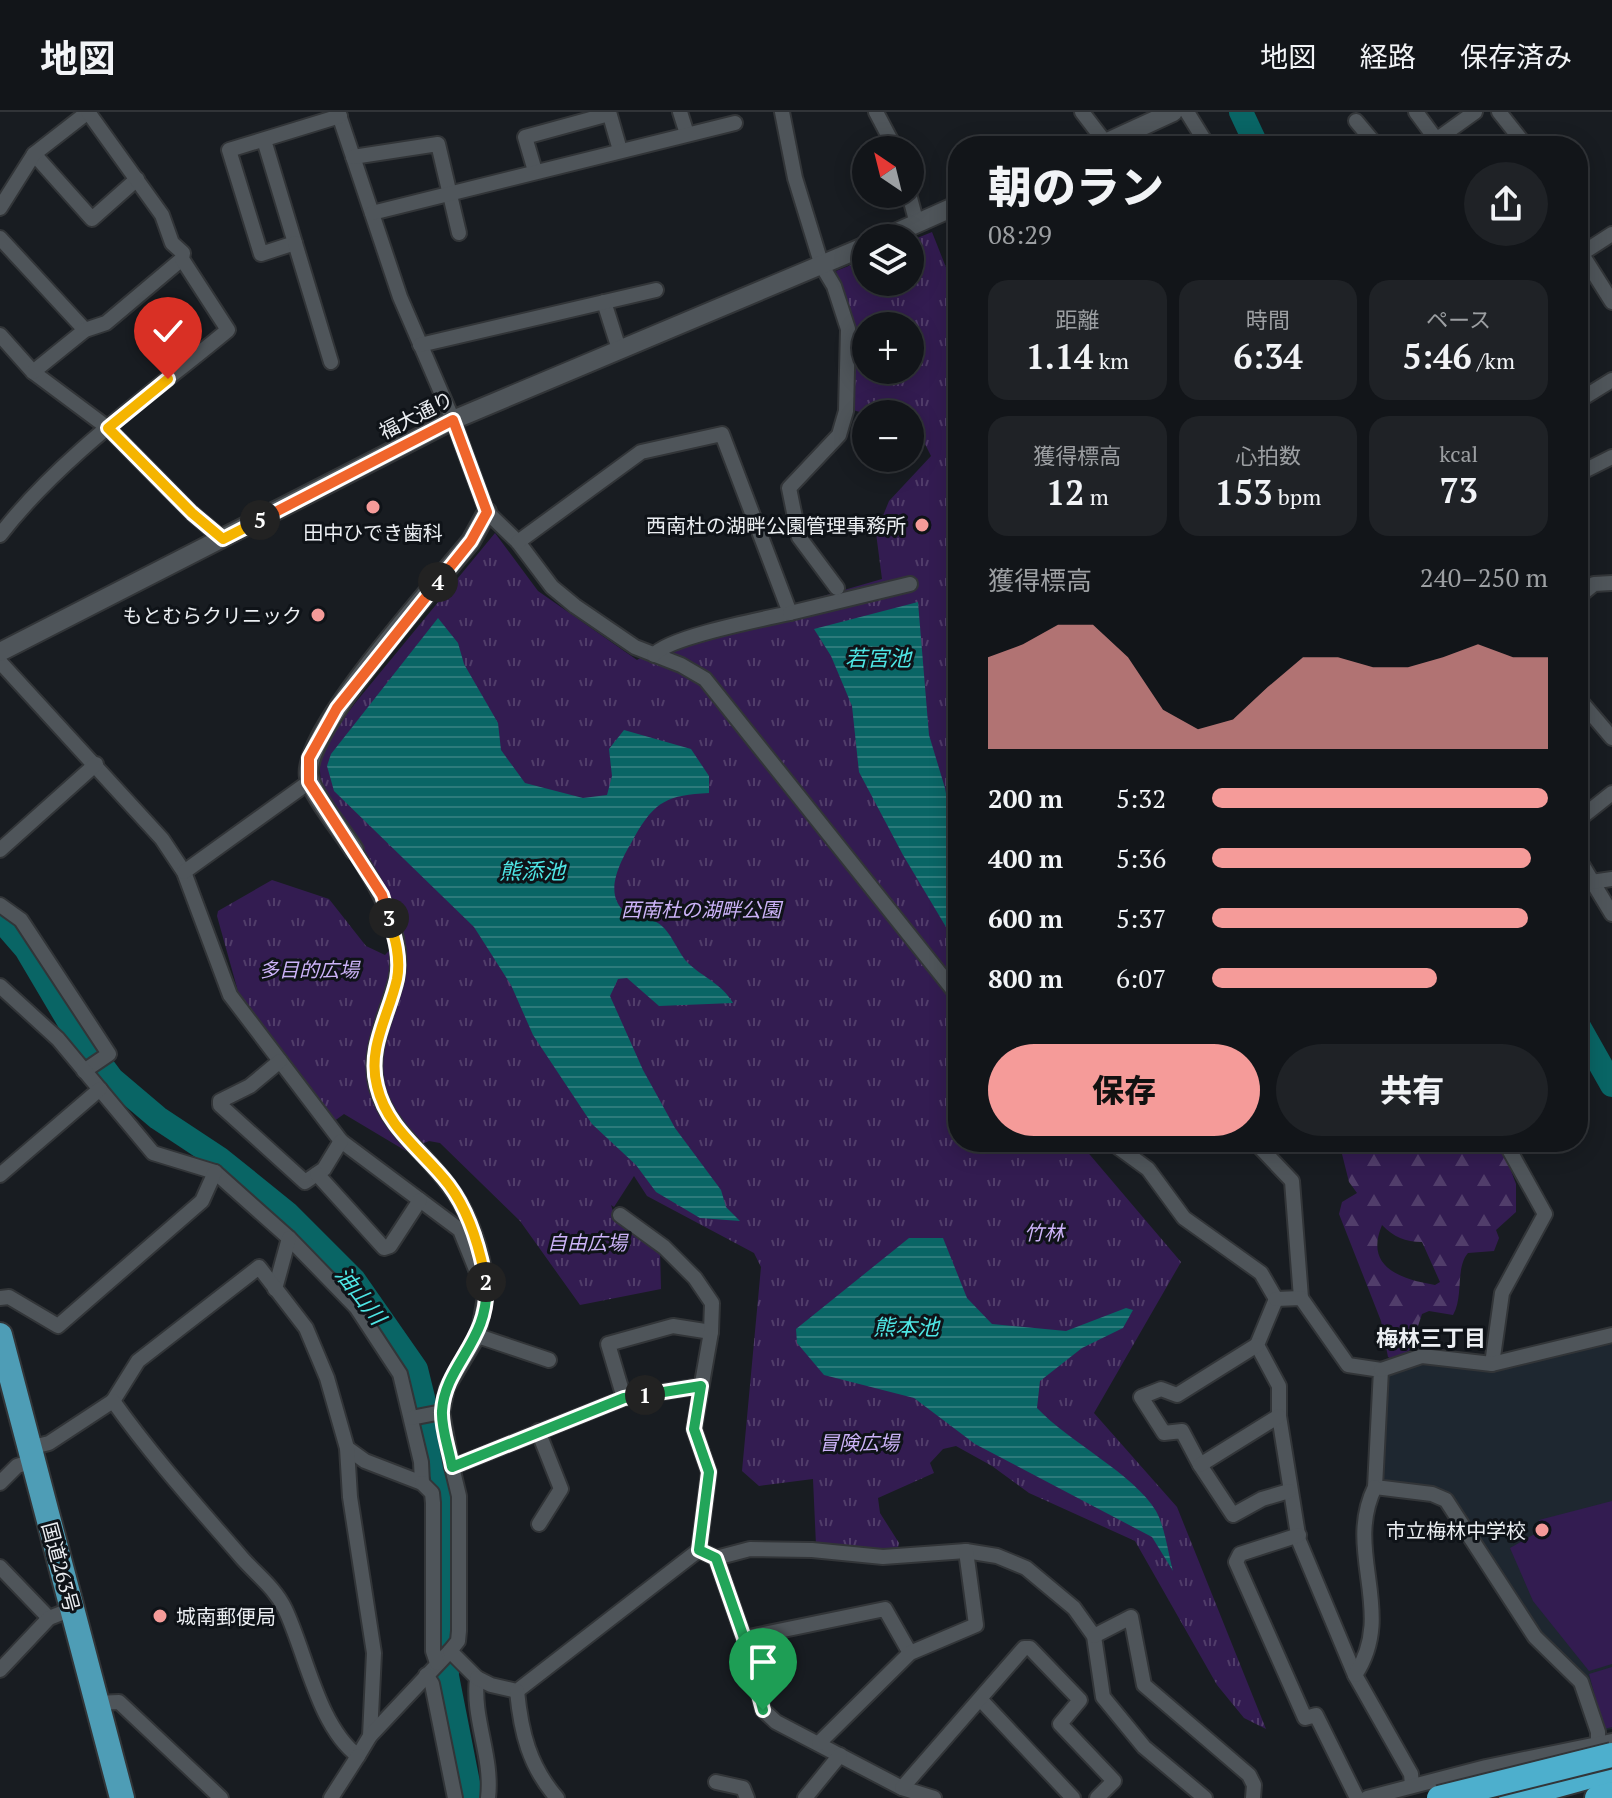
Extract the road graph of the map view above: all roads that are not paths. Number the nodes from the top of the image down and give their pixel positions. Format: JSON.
{"nodes":[{"id":1,"x":88,"y":112,"type":"edge"},
{"id":2,"x":680,"y":112,"type":"edge"},
{"id":3,"x":782,"y":112,"type":"edge"},
{"id":4,"x":876,"y":112,"type":"edge"},
{"id":5,"x":1082,"y":112,"type":"edge"},
{"id":6,"x":1173,"y":112,"type":"edge"},
{"id":7,"x":1187,"y":112,"type":"edge"},
{"id":8,"x":1416,"y":112,"type":"edge"},
{"id":9,"x":1475,"y":112,"type":"edge"},
{"id":10,"x":1499,"y":112,"type":"edge"},
{"id":11,"x":609,"y":113,"type":"edge"},
{"id":12,"x":339,"y":114,"type":"edge"},
{"id":13,"x":582,"y":116,"type":"edge"},
{"id":14,"x":1356,"y":121,"type":"dead end"},
{"id":15,"x":735,"y":123,"type":"dead end"},
{"id":16,"x":687,"y":134,"type":"junction"},
{"id":17,"x":889,"y":136,"type":"edge"},
{"id":18,"x":1098,"y":136,"type":"edge"},
{"id":19,"x":1123,"y":136,"type":"edge"},
{"id":20,"x":1202,"y":136,"type":"edge"},
{"id":21,"x":1369,"y":136,"type":"edge"},
{"id":22,"x":1434,"y":136,"type":"edge"},
{"id":23,"x":1447,"y":136,"type":"edge"},
{"id":24,"x":1518,"y":136,"type":"edge"},
{"id":25,"x":264,"y":140,"type":"junction"},
{"id":26,"x":620,"y":150,"type":"junction"},
{"id":27,"x":34,"y":154,"type":"junction"},
{"id":28,"x":353,"y":157,"type":"junction"},
{"id":29,"x":535,"y":171,"type":"junction"},
{"id":30,"x":137,"y":179,"type":"junction"},
{"id":31,"x":449,"y":192,"type":"junction"},
{"id":32,"x":2,"y":202,"type":"edge"},
{"id":33,"x":913,"y":208,"type":"edge"},
{"id":34,"x":948,"y":210,"type":"edge"},
{"id":35,"x":372,"y":213,"type":"junction"},
{"id":36,"x":917,"y":224,"type":"joint"},
{"id":37,"x":459,"y":233,"type":"dead end"},
{"id":38,"x":1612,"y":234,"type":"edge"},
{"id":39,"x":0,"y":238,"type":"edge"},
{"id":40,"x":295,"y":243,"type":"junction"},
{"id":41,"x":1588,"y":246,"type":"edge"},
{"id":42,"x":852,"y":252,"type":"edge"},
{"id":43,"x":182,"y":259,"type":"junction"},
{"id":44,"x":1588,"y":265,"type":"edge"},
{"id":45,"x":822,"y":266,"type":"junction"},
{"id":46,"x":656,"y":290,"type":"dead end"},
{"id":47,"x":604,"y":302,"type":"junction"},
{"id":48,"x":1612,"y":302,"type":"edge"},
{"id":49,"x":85,"y":330,"type":"junction"},
{"id":50,"x":2,"y":339,"type":"edge"},
{"id":51,"x":420,"y":345,"type":"junction"},
{"id":52,"x":619,"y":349,"type":"junction"},
{"id":53,"x":331,"y":362,"type":"dead end"},
{"id":54,"x":33,"y":372,"type":"junction"},
{"id":55,"x":1612,"y":380,"type":"edge"},
{"id":56,"x":1588,"y":395,"type":"edge"},
{"id":57,"x":453,"y":420,"type":"junction"},
{"id":58,"x":108,"y":428,"type":"junction"},
{"id":59,"x":1612,"y":457,"type":"edge"},
{"id":60,"x":1588,"y":469,"type":"edge"},
{"id":61,"x":487,"y":512,"type":"junction"},
{"id":62,"x":2,"y":526,"type":"edge"},
{"id":63,"x":223,"y":539,"type":"junction"},
{"id":64,"x":518,"y":542,"type":"junction"},
{"id":65,"x":1612,"y":583,"type":"edge"},
{"id":66,"x":910,"y":584,"type":"dead end"},
{"id":67,"x":837,"y":588,"type":"dead end"},
{"id":68,"x":1588,"y":589,"type":"edge"},
{"id":69,"x":790,"y":613,"type":"junction"},
{"id":70,"x":0,"y":652,"type":"edge"},
{"id":71,"x":654,"y":655,"type":"junction"},
{"id":72,"x":0,"y":662,"type":"edge"},
{"id":73,"x":1588,"y":710,"type":"edge"},
{"id":74,"x":1612,"y":738,"type":"edge"},
{"id":75,"x":96,"y":764,"type":"junction"},
{"id":76,"x":309,"y":782,"type":"junction"},
{"id":77,"x":1612,"y":793,"type":"edge"},
{"id":78,"x":1588,"y":812,"type":"edge"},
{"id":79,"x":0,"y":850,"type":"edge"},
{"id":80,"x":354,"y":850,"type":"joint"},
{"id":81,"x":184,"y":872,"type":"junction"},
{"id":82,"x":1588,"y":874,"type":"edge"},
{"id":83,"x":1612,"y":879,"type":"edge"},
{"id":84,"x":1588,"y":883,"type":"edge"},
{"id":85,"x":1594,"y":883,"type":"junction"},
{"id":86,"x":0,"y":905,"type":"edge"},
{"id":87,"x":1612,"y":914,"type":"edge"},
{"id":88,"x":948,"y":983,"type":"edge"},
{"id":89,"x":0,"y":986,"type":"edge"},
{"id":90,"x":280,"y":1061,"type":"junction"},
{"id":91,"x":84,"y":1071,"type":"junction"},
{"id":92,"x":100,"y":1089,"type":"junction"},
{"id":93,"x":341,"y":1141,"type":"junction"},
{"id":94,"x":1125,"y":1152,"type":"edge"},
{"id":95,"x":1264,"y":1152,"type":"edge"},
{"id":96,"x":1511,"y":1152,"type":"edge"},
{"id":97,"x":215,"y":1172,"type":"junction"},
{"id":98,"x":317,"y":1174,"type":"junction"},
{"id":99,"x":0,"y":1175,"type":"edge"},
{"id":100,"x":420,"y":1200,"type":"junction"},
{"id":101,"x":620,"y":1215,"type":"dead end"},
{"id":102,"x":289,"y":1238,"type":"junction"},
{"id":103,"x":487,"y":1286,"type":"junction"},
{"id":104,"x":275,"y":1289,"type":"junction"},
{"id":105,"x":0,"y":1298,"type":"edge"},
{"id":106,"x":1301,"y":1298,"type":"junction"},
{"id":107,"x":1276,"y":1299,"type":"junction"},
{"id":108,"x":711,"y":1332,"type":"junction"},
{"id":109,"x":0,"y":1335,"type":"edge"},
{"id":110,"x":1612,"y":1335,"type":"edge"},
{"id":111,"x":478,"y":1336,"type":"junction"},
{"id":112,"x":1257,"y":1345,"type":"junction"},
{"id":113,"x":549,"y":1360,"type":"dead end"},
{"id":114,"x":1492,"y":1364,"type":"junction"},
{"id":115,"x":1381,"y":1370,"type":"junction"},
{"id":116,"x":701,"y":1386,"type":"junction"},
{"id":117,"x":624,"y":1398,"type":"junction"},
{"id":118,"x":113,"y":1401,"type":"junction"},
{"id":119,"x":442,"y":1412,"type":"junction"},
{"id":120,"x":1279,"y":1416,"type":"junction"},
{"id":121,"x":411,"y":1418,"type":"junction"},
{"id":122,"x":538,"y":1431,"type":"junction"},
{"id":123,"x":347,"y":1448,"type":"junction"},
{"id":124,"x":31,"y":1454,"type":"junction"},
{"id":125,"x":1200,"y":1465,"type":"junction"},
{"id":126,"x":452,"y":1467,"type":"junction"},
{"id":127,"x":0,"y":1483,"type":"edge"},
{"id":128,"x":422,"y":1483,"type":"junction"},
{"id":129,"x":1375,"y":1487,"type":"junction"},
{"id":130,"x":1289,"y":1491,"type":"junction"},
{"id":131,"x":539,"y":1524,"type":"dead end"},
{"id":132,"x":1299,"y":1535,"type":"junction"},
{"id":133,"x":699,"y":1550,"type":"junction"},
{"id":134,"x":966,"y":1551,"type":"junction"},
{"id":135,"x":716,"y":1558,"type":"junction"},
{"id":136,"x":0,"y":1567,"type":"edge"},
{"id":137,"x":60,"y":1614,"type":"junction"},
{"id":138,"x":1094,"y":1636,"type":"junction"},
{"id":139,"x":744,"y":1638,"type":"junction"},
{"id":140,"x":450,"y":1651,"type":"junction"},
{"id":141,"x":910,"y":1653,"type":"junction"},
{"id":142,"x":437,"y":1663,"type":"junction"},
{"id":143,"x":0,"y":1670,"type":"edge"},
{"id":144,"x":426,"y":1675,"type":"junction"},
{"id":145,"x":1355,"y":1675,"type":"junction"},
{"id":146,"x":477,"y":1678,"type":"junction"},
{"id":147,"x":517,"y":1691,"type":"junction"},
{"id":148,"x":981,"y":1700,"type":"junction"},
{"id":149,"x":96,"y":1703,"type":"junction"},
{"id":150,"x":370,"y":1736,"type":"junction"},
{"id":151,"x":819,"y":1743,"type":"junction"},
{"id":152,"x":1609,"y":1751,"type":"edge"},
{"id":153,"x":840,"y":1755,"type":"junction"},
{"id":154,"x":358,"y":1756,"type":"junction"},
{"id":155,"x":1486,"y":1767,"type":"junction"},
{"id":156,"x":1612,"y":1770,"type":"edge"},
{"id":157,"x":716,"y":1782,"type":"dead end"},
{"id":158,"x":1412,"y":1785,"type":"junction"},
{"id":159,"x":902,"y":1788,"type":"junction"},
{"id":160,"x":1612,"y":1794,"type":"edge"},
{"id":161,"x":1493,"y":1797,"type":"edge"},
{"id":162,"x":122,"y":1798,"type":"edge"},
{"id":163,"x":221,"y":1798,"type":"edge"},
{"id":164,"x":331,"y":1798,"type":"edge"},
{"id":165,"x":455,"y":1798,"type":"edge"},
{"id":166,"x":488,"y":1798,"type":"edge"},
{"id":167,"x":557,"y":1798,"type":"edge"},
{"id":168,"x":747,"y":1798,"type":"edge"},
{"id":169,"x":805,"y":1798,"type":"edge"},
{"id":170,"x":934,"y":1798,"type":"edge"},
{"id":171,"x":1073,"y":1798,"type":"edge"},
{"id":172,"x":1097,"y":1798,"type":"edge"},
{"id":173,"x":1205,"y":1798,"type":"edge"},
{"id":174,"x":1253,"y":1798,"type":"edge"},
{"id":175,"x":1357,"y":1798,"type":"edge"},
{"id":176,"x":1367,"y":1798,"type":"edge"},
{"id":177,"x":1439,"y":1798,"type":"edge"},
{"id":178,"x":1597,"y":1798,"type":"edge"}],
"edges":[{"from":1,"to":27,"type":"street"},
{"from":1,"to":30,"type":"street"},
{"from":2,"to":16,"type":"street"},
{"from":3,"to":45,"type":"street"},
{"from":4,"to":17,"type":"street"},
{"from":5,"to":18,"type":"street"},
{"from":6,"to":19,"type":"street"},
{"from":7,"to":20,"type":"street"},
{"from":8,"to":22,"type":"street"},
{"from":9,"to":23,"type":"street"},
{"from":10,"to":24,"type":"street"},
{"from":11,"to":13,"type":"street"},
{"from":11,"to":26,"type":"street"},
{"from":12,"to":25,"type":"street"},
{"from":12,"to":28,"type":"street"},
{"from":13,"to":29,"type":"street"},
{"from":14,"to":21,"type":"street"},
{"from":15,"to":16,"type":"street"},
{"from":16,"to":26,"type":"street"},
{"from":25,"to":40,"type":"street"},
{"from":25,"to":40,"type":"street"},
{"from":26,"to":29,"type":"street"},
{"from":27,"to":30,"type":"street"},
{"from":27,"to":32,"type":"street"},
{"from":28,"to":31,"type":"street"},
{"from":28,"to":35,"type":"street"},
{"from":29,"to":31,"type":"street"},
{"from":30,"to":43,"type":"street"},
{"from":31,"to":35,"type":"street"},
{"from":31,"to":37,"type":"street"},
{"from":33,"to":36,"type":"street"},
{"from":34,"to":36,"type":"street"},
{"from":35,"to":51,"type":"street"},
{"from":38,"to":41,"type":"street"},
{"from":39,"to":49,"type":"street"},
{"from":40,"to":53,"type":"street"},
{"from":42,"to":45,"type":"street","name":"福大通り"},
{"from":43,"to":49,"type":"street"},
{"from":43,"to":58,"type":"street"},
{"from":44,"to":48,"type":"street"},
{"from":45,"to":52,"type":"street","name":"福大通り"},
{"from":45,"to":67,"type":"street"},
{"from":46,"to":47,"type":"street"},
{"from":47,"to":51,"type":"street"},
{"from":47,"to":52,"type":"street"},
{"from":49,"to":54,"type":"street"},
{"from":50,"to":54,"type":"street"},
{"from":51,"to":57,"type":"street"},
{"from":52,"to":57,"type":"street","name":"福大通り"},
{"from":54,"to":58,"type":"street"},
{"from":55,"to":56,"type":"street"},
{"from":57,"to":61,"type":"street"},
{"from":57,"to":63,"type":"street","name":"福大通り"},
{"from":58,"to":62,"type":"street"},
{"from":58,"to":63,"type":"street"},
{"from":59,"to":60,"type":"street"},
{"from":61,"to":64,"type":"street"},
{"from":61,"to":76,"type":"street"},
{"from":63,"to":70,"type":"street","name":"福大通り"},
{"from":64,"to":69,"type":"street"},
{"from":64,"to":71,"type":"street"},
{"from":65,"to":68,"type":"street"},
{"from":66,"to":69,"type":"street"},
{"from":69,"to":71,"type":"street"},
{"from":71,"to":88,"type":"street"},
{"from":72,"to":75,"type":"street"},
{"from":73,"to":74,"type":"street"},
{"from":75,"to":79,"type":"street"},
{"from":75,"to":81,"type":"street"},
{"from":76,"to":80,"type":"street"},
{"from":76,"to":81,"type":"street"},
{"from":77,"to":78,"type":"street"},
{"from":80,"to":103,"type":"street"},
{"from":81,"to":90,"type":"street"},
{"from":82,"to":85,"type":"street"},
{"from":83,"to":85,"type":"street"},
{"from":84,"to":85,"type":"street"},
{"from":85,"to":87,"type":"street"},
{"from":86,"to":91,"type":"street"},
{"from":89,"to":91,"type":"street"},
{"from":90,"to":93,"type":"street"},
{"from":90,"to":98,"type":"street"},
{"from":91,"to":92,"type":"street"},
{"from":92,"to":97,"type":"street"},
{"from":92,"to":99,"type":"street"},
{"from":93,"to":98,"type":"street"},
{"from":93,"to":100,"type":"street"},
{"from":94,"to":107,"type":"street"},
{"from":95,"to":106,"type":"street"},
{"from":96,"to":114,"type":"street"},
{"from":97,"to":102,"type":"street"},
{"from":97,"to":105,"type":"street"},
{"from":98,"to":100,"type":"street"},
{"from":100,"to":103,"type":"street"},
{"from":101,"to":108,"type":"street"},
{"from":102,"to":104,"type":"street"},
{"from":102,"to":121,"type":"street"},
{"from":103,"to":111,"type":"street"},
{"from":104,"to":118,"type":"street"},
{"from":104,"to":123,"type":"street"},
{"from":106,"to":107,"type":"street"},
{"from":106,"to":115,"type":"street"},
{"from":107,"to":112,"type":"street"},
{"from":108,"to":116,"type":"street"},
{"from":108,"to":117,"type":"street"},
{"from":109,"to":124,"type":"highway","name":"国道263号"},
{"from":110,"to":114,"type":"street"},
{"from":111,"to":113,"type":"street"},
{"from":111,"to":119,"type":"street"},
{"from":112,"to":120,"type":"street"},
{"from":112,"to":125,"type":"street"},
{"from":114,"to":115,"type":"street"},
{"from":115,"to":129,"type":"street"},
{"from":116,"to":117,"type":"street"},
{"from":116,"to":133,"type":"street"},
{"from":117,"to":122,"type":"street"},
{"from":118,"to":124,"type":"street"},
{"from":118,"to":154,"type":"street"},
{"from":119,"to":121,"type":"street"},
{"from":119,"to":126,"type":"street"},
{"from":120,"to":125,"type":"street"},
{"from":120,"to":130,"type":"street"},
{"from":121,"to":128,"type":"street"},
{"from":122,"to":126,"type":"street"},
{"from":122,"to":131,"type":"street"},
{"from":123,"to":128,"type":"street"},
{"from":123,"to":150,"type":"street"},
{"from":124,"to":127,"type":"street"},
{"from":124,"to":137,"type":"highway","name":"国道263号"},
{"from":125,"to":130,"type":"street"},
{"from":126,"to":140,"type":"street"},
{"from":128,"to":142,"type":"street"},
{"from":129,"to":145,"type":"street"},
{"from":129,"to":152,"type":"street"},
{"from":130,"to":132,"type":"street"},
{"from":132,"to":145,"type":"street"},
{"from":132,"to":175,"type":"street"},
{"from":133,"to":135,"type":"street"},
{"from":133,"to":147,"type":"street"},
{"from":134,"to":135,"type":"street"},
{"from":134,"to":138,"type":"street"},
{"from":134,"to":141,"type":"street"},
{"from":135,"to":139,"type":"street"},
{"from":136,"to":137,"type":"street"},
{"from":137,"to":143,"type":"street"},
{"from":137,"to":149,"type":"highway","name":"国道263号"},
{"from":138,"to":173,"type":"street"},
{"from":138,"to":174,"type":"street"},
{"from":139,"to":141,"type":"street"},
{"from":139,"to":151,"type":"street"},
{"from":140,"to":142,"type":"street"},
{"from":140,"to":146,"type":"street"},
{"from":141,"to":151,"type":"street"},
{"from":142,"to":144,"type":"street"},
{"from":144,"to":150,"type":"street"},
{"from":144,"to":165,"type":"street"},
{"from":145,"to":158,"type":"street"},
{"from":146,"to":147,"type":"street"},
{"from":146,"to":166,"type":"street"},
{"from":147,"to":167,"type":"street"},
{"from":148,"to":159,"type":"street"},
{"from":148,"to":171,"type":"street"},
{"from":148,"to":172,"type":"street"},
{"from":149,"to":162,"type":"highway","name":"国道263号"},
{"from":149,"to":163,"type":"street"},
{"from":150,"to":154,"type":"street"},
{"from":151,"to":153,"type":"street"},
{"from":152,"to":155,"type":"street"},
{"from":152,"to":161,"type":"highway"},
{"from":152,"to":177,"type":"highway","bridge":true},
{"from":153,"to":159,"type":"street"},
{"from":153,"to":169,"type":"street"},
{"from":154,"to":164,"type":"street"},
{"from":155,"to":158,"type":"street"},
{"from":155,"to":161,"type":"street"},
{"from":156,"to":161,"type":"highway"},
{"from":157,"to":168,"type":"street"},
{"from":158,"to":176,"type":"street"},
{"from":159,"to":170,"type":"street"},
{"from":160,"to":178,"type":"highway"}]}
